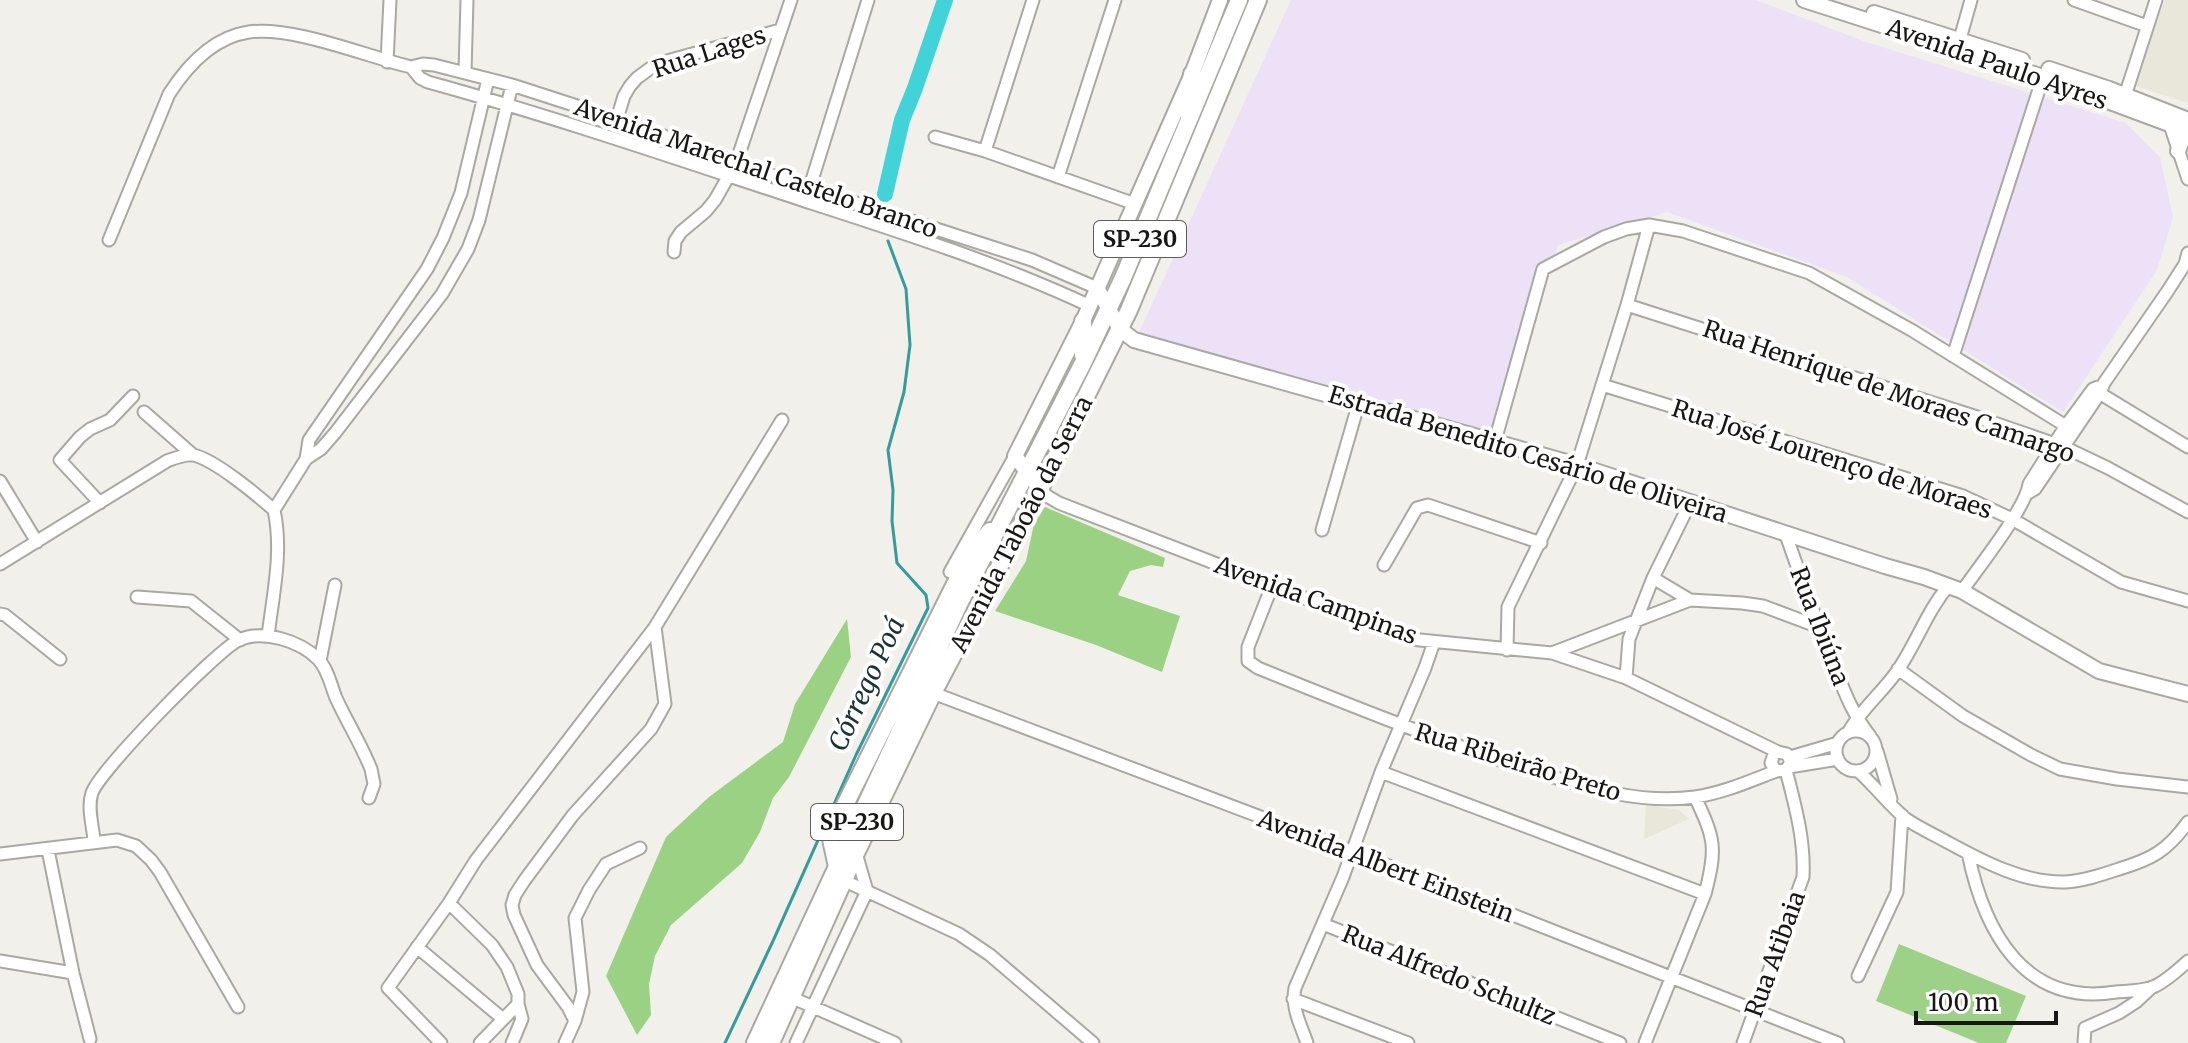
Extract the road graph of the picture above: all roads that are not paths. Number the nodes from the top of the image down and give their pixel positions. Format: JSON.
{"nodes":[{"id":1,"x":390,"y":0,"type":"edge"},
{"id":2,"x":467,"y":0,"type":"edge"},
{"id":3,"x":791,"y":0,"type":"edge"},
{"id":4,"x":868,"y":0,"type":"edge"},
{"id":5,"x":1033,"y":0,"type":"edge"},
{"id":6,"x":1115,"y":0,"type":"edge"},
{"id":7,"x":1220,"y":0,"type":"edge"},
{"id":8,"x":1239,"y":0,"type":"edge"},
{"id":9,"x":1258,"y":0,"type":"edge"},
{"id":10,"x":1804,"y":0,"type":"edge"},
{"id":11,"x":1833,"y":0,"type":"edge"},
{"id":12,"x":1971,"y":0,"type":"edge"},
{"id":13,"x":2074,"y":0,"type":"edge"},
{"id":14,"x":2156,"y":0,"type":"edge"},
{"id":15,"x":2147,"y":26,"type":"junction"},
{"id":16,"x":780,"y":30,"type":"junction"},
{"id":17,"x":1960,"y":39,"type":"junction"},
{"id":18,"x":1933,"y":42,"type":"junction"},
{"id":19,"x":387,"y":62,"type":"junction"},
{"id":20,"x":411,"y":67,"type":"junction"},
{"id":21,"x":465,"y":72,"type":"junction"},
{"id":22,"x":1192,"y":74,"type":"junction"},
{"id":23,"x":2043,"y":77,"type":"junction"},
{"id":24,"x":488,"y":79,"type":"junction"},
{"id":25,"x":512,"y":85,"type":"junction"},
{"id":26,"x":2127,"y":96,"type":"junction"},
{"id":27,"x":483,"y":98,"type":"junction"},
{"id":28,"x":506,"y":104,"type":"junction"},
{"id":29,"x":2168,"y":118,"type":"junction"},
{"id":30,"x":617,"y":119,"type":"junction"},
{"id":31,"x":2188,"y":120,"type":"edge"},
{"id":32,"x":2188,"y":134,"type":"edge"},
{"id":33,"x":935,"y":137,"type":"dead end"},
{"id":34,"x":985,"y":151,"type":"junction"},
{"id":35,"x":2178,"y":151,"type":"junction"},
{"id":36,"x":1175,"y":157,"type":"junction"},
{"id":37,"x":736,"y":163,"type":"junction"},
{"id":38,"x":730,"y":176,"type":"junction"},
{"id":39,"x":1058,"y":177,"type":"junction"},
{"id":40,"x":2188,"y":179,"type":"edge"},
{"id":41,"x":810,"y":187,"type":"junction"},
{"id":42,"x":805,"y":201,"type":"junction"},
{"id":43,"x":1135,"y":204,"type":"junction"},
{"id":44,"x":863,"y":212,"type":"junction"},
{"id":45,"x":1649,"y":225,"type":"junction"},
{"id":46,"x":935,"y":229,"type":"junction"},
{"id":47,"x":109,"y":240,"type":"dead end"},
{"id":48,"x":931,"y":243,"type":"junction"},
{"id":49,"x":674,"y":252,"type":"dead end"},
{"id":50,"x":1008,"y":252,"type":"junction"},
{"id":51,"x":2187,"y":261,"type":"edge"},
{"id":52,"x":1003,"y":268,"type":"junction"},
{"id":53,"x":1097,"y":288,"type":"junction"},
{"id":54,"x":1627,"y":305,"type":"junction"},
{"id":55,"x":1108,"y":309,"type":"junction"},
{"id":56,"x":1086,"y":313,"type":"junction"},
{"id":57,"x":1125,"y":334,"type":"junction"},
{"id":58,"x":1953,"y":356,"type":"junction"},
{"id":59,"x":1083,"y":363,"type":"junction"},
{"id":60,"x":1602,"y":385,"type":"junction"},
{"id":61,"x":2099,"y":388,"type":"junction"},
{"id":62,"x":133,"y":396,"type":"dead end"},
{"id":63,"x":1359,"y":402,"type":"junction"},
{"id":64,"x":144,"y":412,"type":"dead end"},
{"id":65,"x":782,"y":420,"type":"dead end"},
{"id":66,"x":2070,"y":429,"type":"junction"},
{"id":67,"x":1495,"y":441,"type":"junction"},
{"id":68,"x":2059,"y":446,"type":"junction"},
{"id":69,"x":2188,"y":447,"type":"edge"},
{"id":70,"x":193,"y":455,"type":"junction"},
{"id":71,"x":1015,"y":456,"type":"junction"},
{"id":72,"x":306,"y":459,"type":"junction"},
{"id":73,"x":1577,"y":465,"type":"junction"},
{"id":74,"x":1027,"y":472,"type":"junction"},
{"id":75,"x":0,"y":481,"type":"edge"},
{"id":76,"x":1040,"y":489,"type":"junction"},
{"id":77,"x":1691,"y":501,"type":"junction"},
{"id":78,"x":100,"y":503,"type":"junction"},
{"id":79,"x":274,"y":510,"type":"junction"},
{"id":80,"x":2188,"y":512,"type":"edge"},
{"id":81,"x":2012,"y":519,"type":"junction"},
{"id":82,"x":1322,"y":530,"type":"dead end"},
{"id":83,"x":1785,"y":532,"type":"junction"},
{"id":84,"x":37,"y":542,"type":"junction"},
{"id":85,"x":1541,"y":543,"type":"junction"},
{"id":86,"x":0,"y":564,"type":"edge"},
{"id":87,"x":1384,"y":565,"type":"dead end"},
{"id":88,"x":950,"y":572,"type":"dead end"},
{"id":89,"x":1924,"y":577,"type":"junction"},
{"id":90,"x":1653,"y":578,"type":"junction"},
{"id":91,"x":335,"y":585,"type":"dead end"},
{"id":92,"x":1272,"y":586,"type":"junction"},
{"id":93,"x":1956,"y":588,"type":"junction"},
{"id":94,"x":137,"y":597,"type":"dead end"},
{"id":95,"x":1690,"y":600,"type":"junction"},
{"id":96,"x":2188,"y":601,"type":"edge"},
{"id":97,"x":1931,"y":609,"type":"junction"},
{"id":98,"x":0,"y":613,"type":"edge"},
{"id":99,"x":1635,"y":621,"type":"junction"},
{"id":100,"x":655,"y":627,"type":"junction"},
{"id":101,"x":1819,"y":627,"type":"junction"},
{"id":102,"x":268,"y":636,"type":"junction"},
{"id":103,"x":240,"y":640,"type":"junction"},
{"id":104,"x":1434,"y":642,"type":"junction"},
{"id":105,"x":1507,"y":650,"type":"junction"},
{"id":106,"x":1552,"y":653,"type":"junction"},
{"id":107,"x":60,"y":659,"type":"dead end"},
{"id":108,"x":320,"y":661,"type":"junction"},
{"id":109,"x":1898,"y":669,"type":"junction"},
{"id":110,"x":1626,"y":678,"type":"junction"},
{"id":111,"x":933,"y":693,"type":"junction"},
{"id":112,"x":2188,"y":694,"type":"edge"},
{"id":113,"x":1856,"y":719,"type":"junction"},
{"id":114,"x":1401,"y":725,"type":"junction"},
{"id":115,"x":1848,"y":733,"type":"junction"},
{"id":116,"x":1870,"y":736,"type":"junction"},
{"id":117,"x":1838,"y":743,"type":"junction"},
{"id":118,"x":1877,"y":751,"type":"junction"},
{"id":119,"x":1778,"y":752,"type":"junction"},
{"id":120,"x":1838,"y":759,"type":"junction"},
{"id":121,"x":1785,"y":766,"type":"junction"},
{"id":122,"x":1858,"y":771,"type":"junction"},
{"id":123,"x":1381,"y":772,"type":"junction"},
{"id":124,"x":2188,"y":787,"type":"edge"},
{"id":125,"x":1695,"y":797,"type":"junction"},
{"id":126,"x":369,"y":798,"type":"dead end"},
{"id":127,"x":1892,"y":804,"type":"junction"},
{"id":128,"x":1902,"y":815,"type":"junction"},
{"id":129,"x":2188,"y":822,"type":"edge"},
{"id":130,"x":94,"y":841,"type":"junction"},
{"id":131,"x":640,"y":848,"type":"dead end"},
{"id":132,"x":48,"y":850,"type":"junction"},
{"id":133,"x":1353,"y":852,"type":"junction"},
{"id":134,"x":856,"y":853,"type":"junction"},
{"id":135,"x":1968,"y":853,"type":"junction"},
{"id":136,"x":0,"y":854,"type":"edge"},
{"id":137,"x":841,"y":874,"type":"junction"},
{"id":138,"x":867,"y":891,"type":"junction"},
{"id":139,"x":1705,"y":894,"type":"junction"},
{"id":140,"x":449,"y":903,"type":"junction"},
{"id":141,"x":1323,"y":924,"type":"junction"},
{"id":142,"x":417,"y":947,"type":"junction"},
{"id":143,"x":0,"y":961,"type":"edge"},
{"id":144,"x":2188,"y":961,"type":"edge"},
{"id":145,"x":73,"y":973,"type":"junction"},
{"id":146,"x":1858,"y":976,"type":"dead end"},
{"id":147,"x":1672,"y":978,"type":"junction"},
{"id":148,"x":2153,"y":987,"type":"junction"},
{"id":149,"x":785,"y":995,"type":"junction"},
{"id":150,"x":1293,"y":999,"type":"junction"},
{"id":151,"x":518,"y":1004,"type":"junction"},
{"id":152,"x":813,"y":1006,"type":"junction"},
{"id":153,"x":238,"y":1007,"type":"dead end"},
{"id":154,"x":1755,"y":1012,"type":"junction"},
{"id":155,"x":503,"y":1019,"type":"junction"},
{"id":156,"x":575,"y":1021,"type":"junction"},
{"id":157,"x":90,"y":1039,"type":"dead end"},
{"id":158,"x":441,"y":1043,"type":"edge"},
{"id":159,"x":480,"y":1043,"type":"edge"},
{"id":160,"x":512,"y":1043,"type":"edge"},
{"id":161,"x":565,"y":1043,"type":"edge"},
{"id":162,"x":755,"y":1043,"type":"edge"},
{"id":163,"x":771,"y":1043,"type":"edge"},
{"id":164,"x":796,"y":1043,"type":"edge"},
{"id":165,"x":895,"y":1043,"type":"edge"},
{"id":166,"x":1093,"y":1043,"type":"edge"},
{"id":167,"x":1307,"y":1043,"type":"edge"},
{"id":168,"x":1408,"y":1043,"type":"edge"},
{"id":169,"x":1620,"y":1043,"type":"edge"},
{"id":170,"x":1645,"y":1043,"type":"edge"},
{"id":171,"x":1743,"y":1043,"type":"edge"},
{"id":172,"x":1838,"y":1043,"type":"edge"},
{"id":173,"x":2084,"y":1043,"type":"edge"}],
"edges":[{"from":1,"to":19,"type":"street"},
{"from":2,"to":21,"type":"street"},
{"from":3,"to":16,"type":"street"},
{"from":4,"to":41,"type":"street"},
{"from":5,"to":34,"type":"street"},
{"from":6,"to":39,"type":"street"},
{"from":7,"to":22,"type":"main road"},
{"from":8,"to":36,"type":"highway","name":"Avenida Taboão da Serra","number":"SP-230"},
{"from":9,"to":57,"type":"highway","name":"Avenida Taboão da Serra","number":"SP-230"},
{"from":10,"to":18,"type":"main road","name":"Avenida Paulo Ayres"},
{"from":11,"to":17,"type":"main road","name":"Avenida Paulo Ayres"},
{"from":12,"to":17,"type":"street"},
{"from":13,"to":15,"type":"street"},
{"from":14,"to":15,"type":"street"},
{"from":15,"to":26,"type":"street"},
{"from":16,"to":30,"type":"street","name":"Rua Lages"},
{"from":16,"to":37,"type":"street"},
{"from":17,"to":18,"type":"main road"},
{"from":17,"to":26,"type":"main road","name":"Avenida Paulo Ayres"},
{"from":18,"to":23,"type":"main road","name":"Avenida Paulo Ayres"},
{"from":19,"to":20,"type":"street","name":"Avenida Marechal Castelo Branco"},
{"from":19,"to":47,"type":"street","name":"Avenida Marechal Castelo Branco"},
{"from":20,"to":21,"type":"street","name":"Avenida Marechal Castelo Branco"},
{"from":20,"to":27,"type":"street","name":"Avenida Marechal Castelo Branco"},
{"from":21,"to":24,"type":"street","name":"Avenida Marechal Castelo Branco"},
{"from":22,"to":36,"type":"highway"},
{"from":22,"to":43,"type":"main road"},
{"from":23,"to":26,"type":"main road","name":"Avenida Paulo Ayres"},
{"from":23,"to":58,"type":"street"},
{"from":24,"to":25,"type":"street","name":"Avenida Marechal Castelo Branco"},
{"from":24,"to":27,"type":"street"},
{"from":25,"to":28,"type":"street"},
{"from":25,"to":30,"type":"street","name":"Avenida Marechal Castelo Branco"},
{"from":26,"to":29,"type":"main road","name":"Avenida Paulo Ayres"},
{"from":27,"to":28,"type":"street","name":"Avenida Marechal Castelo Branco"},
{"from":27,"to":72,"type":"street"},
{"from":28,"to":38,"type":"street","name":"Avenida Marechal Castelo Branco"},
{"from":28,"to":72,"type":"street"},
{"from":29,"to":31,"type":"main road","name":"Avenida Paulo Ayres"},
{"from":29,"to":32,"type":"main road","name":"Avenida Paulo Ayres"},
{"from":29,"to":35,"type":"street"},
{"from":30,"to":37,"type":"street","name":"Avenida Marechal Castelo Branco"},
{"from":32,"to":35,"type":"main road"},
{"from":33,"to":34,"type":"street"},
{"from":34,"to":39,"type":"street"},
{"from":35,"to":40,"type":"street"},
{"from":36,"to":55,"type":"highway","name":"Avenida Taboão da Serra","number":"SP-230"},
{"from":37,"to":38,"type":"street"},
{"from":37,"to":41,"type":"street","name":"Avenida Marechal Castelo Branco"},
{"from":38,"to":42,"type":"street","name":"Avenida Marechal Castelo Branco"},
{"from":38,"to":49,"type":"street"},
{"from":39,"to":43,"type":"street"},
{"from":41,"to":42,"type":"street"},
{"from":41,"to":44,"type":"street","name":"Avenida Marechal Castelo Branco"},
{"from":42,"to":44,"type":"street","name":"Avenida Marechal Castelo Branco"},
{"from":43,"to":53,"type":"main road"},
{"from":44,"to":46,"type":"street","name":"Avenida Marechal Castelo Branco"},
{"from":44,"to":48,"type":"street","name":"Avenida Marechal Castelo Branco"},
{"from":45,"to":54,"type":"street"},
{"from":45,"to":58,"type":"street"},
{"from":45,"to":67,"type":"street"},
{"from":46,"to":48,"type":"street"},
{"from":46,"to":50,"type":"street","name":"Avenida Marechal Castelo Branco"},
{"from":48,"to":52,"type":"street","name":"Avenida Marechal Castelo Branco"},
{"from":50,"to":52,"type":"street"},
{"from":50,"to":53,"type":"street","name":"Avenida Marechal Castelo Branco"},
{"from":51,"to":61,"type":"street"},
{"from":52,"to":56,"type":"street","name":"Avenida Marechal Castelo Branco"},
{"from":53,"to":55,"type":"main road"},
{"from":53,"to":56,"type":"main road"},
{"from":54,"to":60,"type":"street"},
{"from":54,"to":68,"type":"street","name":"Rua Henrique de Moraes Camargo"},
{"from":55,"to":57,"type":"main road"},
{"from":55,"to":59,"type":"highway","name":"Avenida Taboão da Serra","number":"SP-230"},
{"from":56,"to":59,"type":"highway"},
{"from":56,"to":71,"type":"main road"},
{"from":57,"to":63,"type":"main road","name":"Estrada Benedito Cesário de Oliveira"},
{"from":57,"to":76,"type":"highway","name":"Avenida Taboão da Serra","number":"SP-230"},
{"from":58,"to":66,"type":"street"},
{"from":59,"to":74,"type":"highway","name":"Avenida Taboão da Serra","number":"SP-230"},
{"from":60,"to":73,"type":"street"},
{"from":60,"to":81,"type":"street","name":"Rua José Lourenço de Moraes"},
{"from":61,"to":66,"type":"street"},
{"from":61,"to":69,"type":"street"},
{"from":62,"to":78,"type":"street"},
{"from":63,"to":67,"type":"main road","name":"Estrada Benedito Cesário de Oliveira"},
{"from":63,"to":82,"type":"street"},
{"from":64,"to":70,"type":"street"},
{"from":65,"to":100,"type":"street"},
{"from":66,"to":68,"type":"street"},
{"from":67,"to":73,"type":"main road","name":"Estrada Benedito Cesário de Oliveira"},
{"from":68,"to":80,"type":"street","name":"Rua Henrique de Moraes Camargo"},
{"from":68,"to":81,"type":"street"},
{"from":70,"to":78,"type":"street"},
{"from":70,"to":79,"type":"street"},
{"from":71,"to":74,"type":"main road"},
{"from":71,"to":88,"type":"street"},
{"from":72,"to":79,"type":"street"},
{"from":73,"to":77,"type":"main road","name":"Estrada Benedito Cesário de Oliveira"},
{"from":73,"to":85,"type":"street"},
{"from":74,"to":76,"type":"main road"},
{"from":74,"to":137,"type":"highway","name":"Avenida Taboão da Serra","number":"SP-230"},
{"from":75,"to":84,"type":"street"},
{"from":76,"to":92,"type":"street","name":"Avenida Campinas"},
{"from":76,"to":111,"type":"highway","name":"Avenida Taboão da Serra","number":"SP-230"},
{"from":77,"to":83,"type":"main road","name":"Estrada Benedito Cesário de Oliveira"},
{"from":77,"to":90,"type":"street"},
{"from":78,"to":84,"type":"street"},
{"from":79,"to":102,"type":"street"},
{"from":81,"to":93,"type":"street"},
{"from":81,"to":96,"type":"street","name":"Rua José Lourenço de Moraes"},
{"from":83,"to":89,"type":"main road","name":"Estrada Benedito Cesário de Oliveira"},
{"from":83,"to":101,"type":"street","name":"Rua Ibiúna"},
{"from":84,"to":86,"type":"street"},
{"from":85,"to":87,"type":"street"},
{"from":85,"to":105,"type":"street"},
{"from":89,"to":93,"type":"main road","name":"Estrada Benedito Cesário de Oliveira"},
{"from":89,"to":97,"type":"street"},
{"from":90,"to":95,"type":"street"},
{"from":90,"to":99,"type":"street"},
{"from":91,"to":108,"type":"street"},
{"from":92,"to":104,"type":"street","name":"Avenida Campinas"},
{"from":92,"to":114,"type":"street","name":"Rua Ribeirão Preto"},
{"from":93,"to":97,"type":"street"},
{"from":93,"to":112,"type":"main road","name":"Estrada Benedito Cesário de Oliveira"},
{"from":94,"to":103,"type":"street"},
{"from":95,"to":99,"type":"street"},
{"from":95,"to":101,"type":"street"},
{"from":97,"to":109,"type":"street"},
{"from":98,"to":107,"type":"street"},
{"from":99,"to":106,"type":"street"},
{"from":99,"to":110,"type":"street"},
{"from":100,"to":140,"type":"street"},
{"from":100,"to":156,"type":"street"},
{"from":101,"to":113,"type":"street","name":"Rua Ibiúna"},
{"from":102,"to":103,"type":"street"},
{"from":102,"to":108,"type":"street"},
{"from":103,"to":130,"type":"street"},
{"from":104,"to":105,"type":"street","name":"Avenida Campinas"},
{"from":104,"to":114,"type":"street"},
{"from":105,"to":106,"type":"street","name":"Avenida Campinas"},
{"from":106,"to":110,"type":"street","name":"Avenida Campinas"},
{"from":108,"to":126,"type":"street"},
{"from":109,"to":113,"type":"street"},
{"from":109,"to":124,"type":"street"},
{"from":110,"to":119,"type":"street","name":"Avenida Campinas"},
{"from":111,"to":133,"type":"street","name":"Avenida Albert Einstein"},
{"from":111,"to":134,"type":"highway","name":"Avenida Taboão da Serra","number":"SP-230"},
{"from":113,"to":115,"type":"street"},
{"from":113,"to":116,"type":"street","name":"Rua Ibiúna"},
{"from":114,"to":123,"type":"street"},
{"from":114,"to":125,"type":"street","name":"Rua Ribeirão Preto"},
{"from":115,"to":116,"type":"street"},
{"from":115,"to":117,"type":"street"},
{"from":116,"to":118,"type":"street"},
{"from":117,"to":120,"type":"street"},
{"from":117,"to":121,"type":"street"},
{"from":118,"to":122,"type":"street"},
{"from":118,"to":127,"type":"street"},
{"from":119,"to":121,"type":"street","name":"Avenida Campinas"},
{"from":119,"to":121,"type":"street"},
{"from":120,"to":121,"type":"street"},
{"from":120,"to":122,"type":"street"},
{"from":121,"to":125,"type":"street","name":"Rua Ribeirão Preto"},
{"from":121,"to":154,"type":"street","name":"Rua Atibaia"},
{"from":122,"to":127,"type":"street"},
{"from":123,"to":133,"type":"street"},
{"from":123,"to":139,"type":"street"},
{"from":125,"to":139,"type":"street"},
{"from":127,"to":128,"type":"street"},
{"from":128,"to":135,"type":"street"},
{"from":128,"to":146,"type":"street"},
{"from":129,"to":135,"type":"street"},
{"from":130,"to":132,"type":"street"},
{"from":130,"to":153,"type":"street"},
{"from":131,"to":156,"type":"street"},
{"from":132,"to":136,"type":"street"},
{"from":132,"to":145,"type":"street"},
{"from":133,"to":141,"type":"street"},
{"from":133,"to":147,"type":"street","name":"Avenida Albert Einstein"},
{"from":134,"to":137,"type":"highway","name":"Avenida Taboão da Serra","number":"SP-230"},
{"from":134,"to":138,"type":"street"},
{"from":135,"to":148,"type":"street"},
{"from":137,"to":138,"type":"street"},
{"from":137,"to":149,"type":"highway","name":"Avenida Taboão da Serra","number":"SP-230"},
{"from":138,"to":152,"type":"street"},
{"from":138,"to":166,"type":"street"},
{"from":139,"to":147,"type":"street"},
{"from":140,"to":142,"type":"street"},
{"from":140,"to":151,"type":"street"},
{"from":141,"to":150,"type":"street"},
{"from":141,"to":169,"type":"street","name":"Rua Alfredo Schultz"},
{"from":142,"to":155,"type":"street"},
{"from":142,"to":158,"type":"street"},
{"from":143,"to":145,"type":"street"},
{"from":144,"to":148,"type":"street"},
{"from":145,"to":157,"type":"street"},
{"from":147,"to":154,"type":"street","name":"Avenida Albert Einstein"},
{"from":147,"to":170,"type":"street"},
{"from":148,"to":173,"type":"street"},
{"from":149,"to":152,"type":"street"},
{"from":149,"to":162,"type":"highway","name":"Avenida Taboão da Serra","number":"SP-230"},
{"from":149,"to":163,"type":"highway","name":"Avenida Taboão da Serra","number":"SP-230"},
{"from":150,"to":167,"type":"street"},
{"from":150,"to":168,"type":"street"},
{"from":151,"to":155,"type":"street"},
{"from":151,"to":160,"type":"street"},
{"from":152,"to":164,"type":"street"},
{"from":152,"to":165,"type":"street"},
{"from":154,"to":171,"type":"street","name":"Rua Atibaia"},
{"from":154,"to":172,"type":"street","name":"Avenida Albert Einstein"},
{"from":155,"to":159,"type":"street"},
{"from":156,"to":161,"type":"street"}]}
